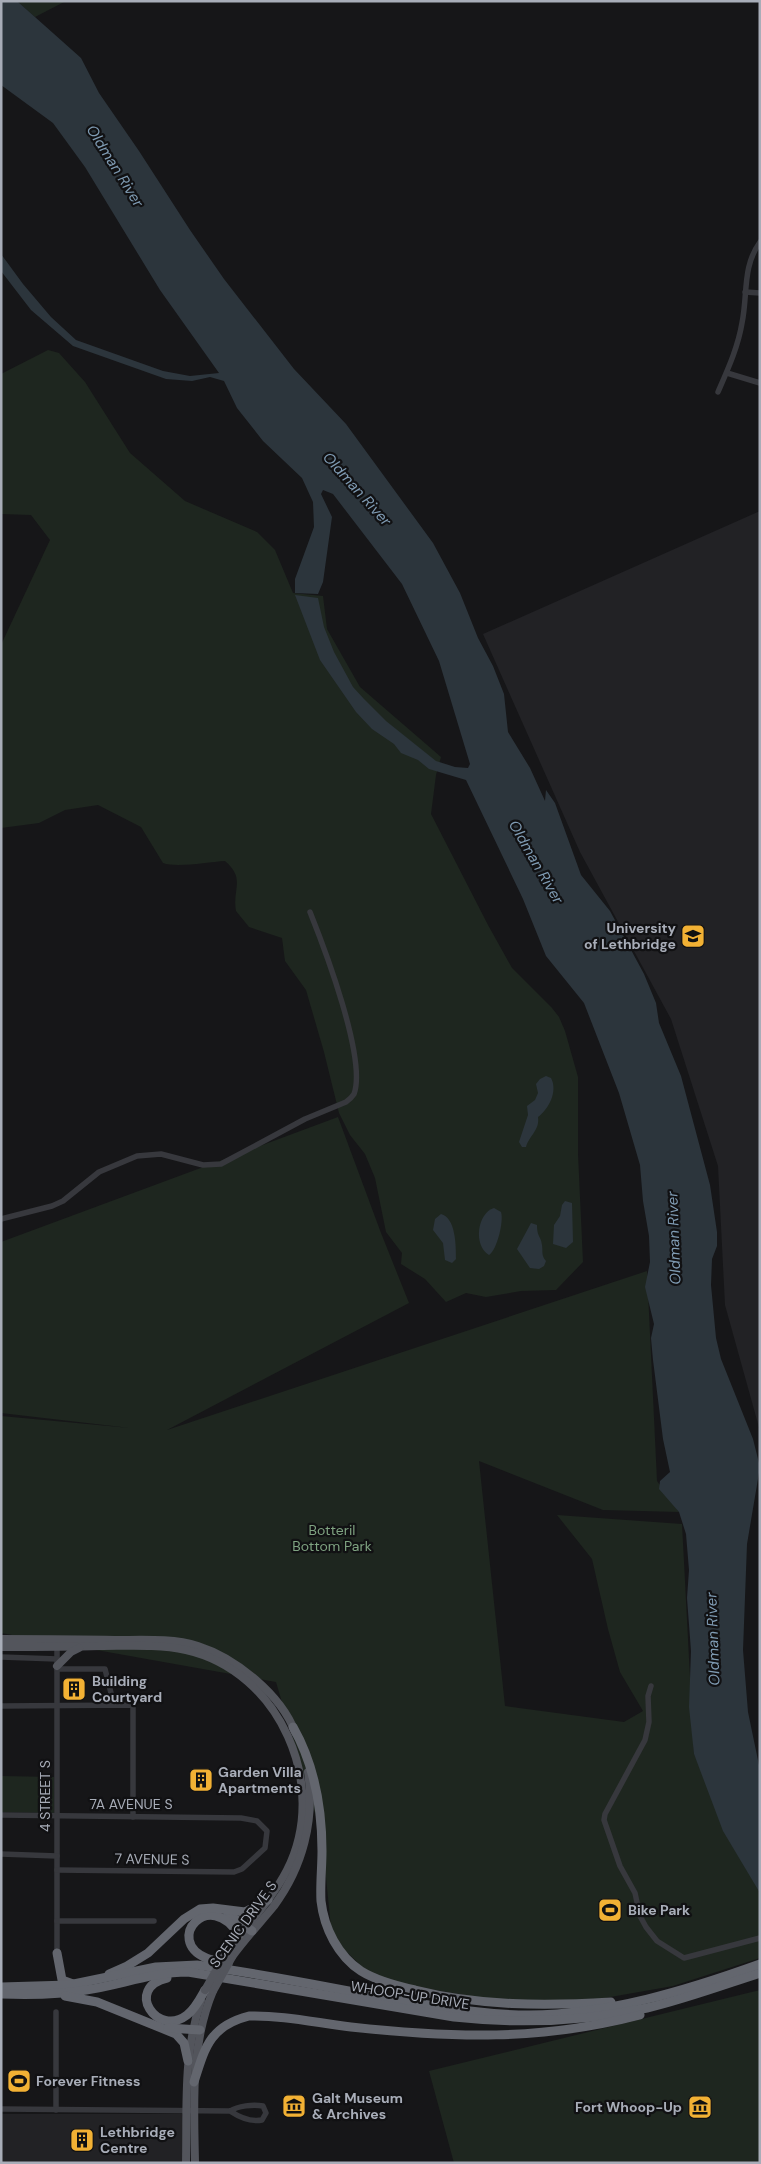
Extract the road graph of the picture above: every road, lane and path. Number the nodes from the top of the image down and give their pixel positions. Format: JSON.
{"nodes":[{"id":1,"x":760,"y":242,"type":"edge"},
{"id":2,"x":745,"y":292,"type":"junction"},
{"id":3,"x":760,"y":293,"type":"edge"},
{"id":4,"x":726,"y":373,"type":"junction"},
{"id":5,"x":760,"y":383,"type":"edge"},
{"id":6,"x":718,"y":392,"type":"dead end"},
{"id":7,"x":310,"y":912,"type":"dead end"},
{"id":8,"x":1,"y":1220,"type":"edge"},
{"id":9,"x":1,"y":1639,"type":"edge"},
{"id":10,"x":57,"y":1643,"type":"junction"},
{"id":11,"x":1,"y":1647,"type":"edge"},
{"id":12,"x":81,"y":1647,"type":"junction"},
{"id":13,"x":1,"y":1657,"type":"edge"},
{"id":14,"x":57,"y":1665,"type":"junction"},
{"id":15,"x":651,"y":1686,"type":"dead end"},
{"id":16,"x":57,"y":1705,"type":"junction"},
{"id":17,"x":114,"y":1705,"type":"junction"},
{"id":18,"x":1,"y":1706,"type":"edge"},
{"id":19,"x":293,"y":1727,"type":"junction"},
{"id":20,"x":1,"y":1815,"type":"edge"},
{"id":21,"x":58,"y":1816,"type":"junction"},
{"id":22,"x":133,"y":1816,"type":"junction"},
{"id":23,"x":1,"y":1854,"type":"edge"},
{"id":24,"x":57,"y":1856,"type":"junction"},
{"id":25,"x":246,"y":1866,"type":"joint"},
{"id":26,"x":57,"y":1870,"type":"junction"},
{"id":27,"x":268,"y":1900,"type":"junction"},
{"id":28,"x":219,"y":1909,"type":"junction"},
{"id":29,"x":57,"y":1921,"type":"junction"},
{"id":30,"x":154,"y":1921,"type":"dead end"},
{"id":31,"x":249,"y":1929,"type":"junction"},
{"id":32,"x":239,"y":1935,"type":"junction"},
{"id":33,"x":760,"y":1938,"type":"edge"},
{"id":34,"x":57,"y":1952,"type":"junction"},
{"id":35,"x":228,"y":1956,"type":"junction"},
{"id":36,"x":760,"y":1964,"type":"edge"},
{"id":37,"x":760,"y":1973,"type":"edge"},
{"id":38,"x":89,"y":1982,"type":"junction"},
{"id":39,"x":76,"y":1984,"type":"junction"},
{"id":40,"x":309,"y":1984,"type":"junction"},
{"id":41,"x":1,"y":1987,"type":"edge"},
{"id":42,"x":44,"y":1987,"type":"junction"},
{"id":43,"x":277,"y":1987,"type":"junction"},
{"id":44,"x":209,"y":1991,"type":"junction"},
{"id":45,"x":1,"y":1994,"type":"edge"},
{"id":46,"x":53,"y":1994,"type":"junction"},
{"id":47,"x":646,"y":2000,"type":"junction"},
{"id":48,"x":56,"y":2012,"type":"dead end"},
{"id":49,"x":156,"y":2027,"type":"junction"},
{"id":50,"x":196,"y":2030,"type":"junction"},
{"id":51,"x":188,"y":2061,"type":"junction"},
{"id":52,"x":194,"y":2082,"type":"junction"},
{"id":53,"x":1,"y":2109,"type":"edge"},
{"id":54,"x":56,"y":2110,"type":"junction"},
{"id":55,"x":191,"y":2111,"type":"junction"},
{"id":56,"x":230,"y":2112,"type":"junction"},
{"id":57,"x":186,"y":2163,"type":"edge"},
{"id":58,"x":195,"y":2163,"type":"edge"}],
"edges":[{"from":1,"to":2,"type":"street"},
{"from":2,"to":3,"type":"street"},
{"from":2,"to":4,"type":"street"},
{"from":4,"to":5,"type":"street"},
{"from":4,"to":6,"type":"street"},
{"from":7,"to":8,"type":"street"},
{"from":9,"to":10,"type":"main road","name":"SCENIC DRIVE S"},
{"from":10,"to":11,"type":"main road","name":"SCENIC DRIVE S"},
{"from":10,"to":12,"type":"main road","name":"SCENIC DRIVE S"},
{"from":10,"to":14,"type":"street","name":"4 STREET S"},
{"from":10,"to":19,"type":"main road","name":"SCENIC DRIVE S"},
{"from":12,"to":14,"type":"main road"},
{"from":12,"to":27,"type":"main road","name":"SCENIC DRIVE S"},
{"from":13,"to":14,"type":"street"},
{"from":14,"to":16,"type":"street","name":"4 STREET S"},
{"from":14,"to":17,"type":"street"},
{"from":15,"to":33,"type":"street"},
{"from":16,"to":17,"type":"street"},
{"from":16,"to":18,"type":"street"},
{"from":16,"to":21,"type":"street","name":"4 STREET S"},
{"from":17,"to":22,"type":"street"},
{"from":19,"to":31,"type":"main road","name":"SCENIC DRIVE S"},
{"from":19,"to":47,"type":"highway"},
{"from":20,"to":21,"type":"street","name":"7A AVENUE S"},
{"from":21,"to":22,"type":"street","name":"7A AVENUE S"},
{"from":21,"to":24,"type":"street","name":"4 STREET S"},
{"from":22,"to":25,"type":"street","name":"7A AVENUE S"},
{"from":23,"to":24,"type":"street"},
{"from":24,"to":26,"type":"street","name":"4 STREET S"},
{"from":25,"to":26,"type":"street","name":"7 AVENUE S"},
{"from":26,"to":29,"type":"street","name":"4 STREET S"},
{"from":27,"to":28,"type":"highway"},
{"from":27,"to":31,"type":"main road","name":"SCENIC DRIVE S"},
{"from":28,"to":31,"type":"highway"},
{"from":28,"to":38,"type":"highway"},
{"from":29,"to":30,"type":"street"},
{"from":29,"to":34,"type":"street","name":"4 STREET S"},
{"from":31,"to":32,"type":"main road","name":"SCENIC DRIVE S"},
{"from":31,"to":35,"type":"main road","name":"SCENIC DRIVE S"},
{"from":32,"to":35,"type":"main road","name":"SCENIC DRIVE S"},
{"from":32,"to":40,"type":"highway"},
{"from":34,"to":39,"type":"highway"},
{"from":34,"to":42,"type":"highway"},
{"from":35,"to":44,"type":"main road","name":"SCENIC DRIVE S","bridge":true},
{"from":36,"to":47,"type":"highway","name":"WHOOP-UP DRIVE"},
{"from":37,"to":43,"type":"highway","name":"WHOOP-UP DRIVE"},
{"from":37,"to":52,"type":"highway"},
{"from":38,"to":39,"type":"highway","name":"WHOOP-UP DRIVE"},
{"from":38,"to":40,"type":"highway","name":"WHOOP-UP DRIVE"},
{"from":39,"to":42,"type":"highway","name":"WHOOP-UP DRIVE"},
{"from":40,"to":47,"type":"highway","name":"WHOOP-UP DRIVE"},
{"from":41,"to":42,"type":"highway","name":"WHOOP-UP DRIVE"},
{"from":43,"to":44,"type":"highway"},
{"from":43,"to":46,"type":"highway","name":"WHOOP-UP DRIVE"},
{"from":44,"to":50,"type":"main road","name":"SCENIC DRIVE S"},
{"from":45,"to":46,"type":"highway"},
{"from":46,"to":49,"type":"highway"},
{"from":48,"to":54,"type":"street"},
{"from":49,"to":50,"type":"highway"},
{"from":49,"to":51,"type":"highway"},
{"from":50,"to":51,"type":"main road","name":"SCENIC DRIVE S"},
{"from":50,"to":52,"type":"main road","name":"SCENIC DRIVE S"},
{"from":51,"to":55,"type":"main road","name":"SCENIC DRIVE S"},
{"from":52,"to":55,"type":"main road","name":"SCENIC DRIVE S"},
{"from":53,"to":54,"type":"street"},
{"from":54,"to":55,"type":"street"},
{"from":55,"to":56,"type":"street"},
{"from":55,"to":57,"type":"main road","name":"SCENIC DRIVE S"},
{"from":55,"to":58,"type":"main road","name":"SCENIC DRIVE S"},
{"from":56,"to":56,"type":"street"}]}
